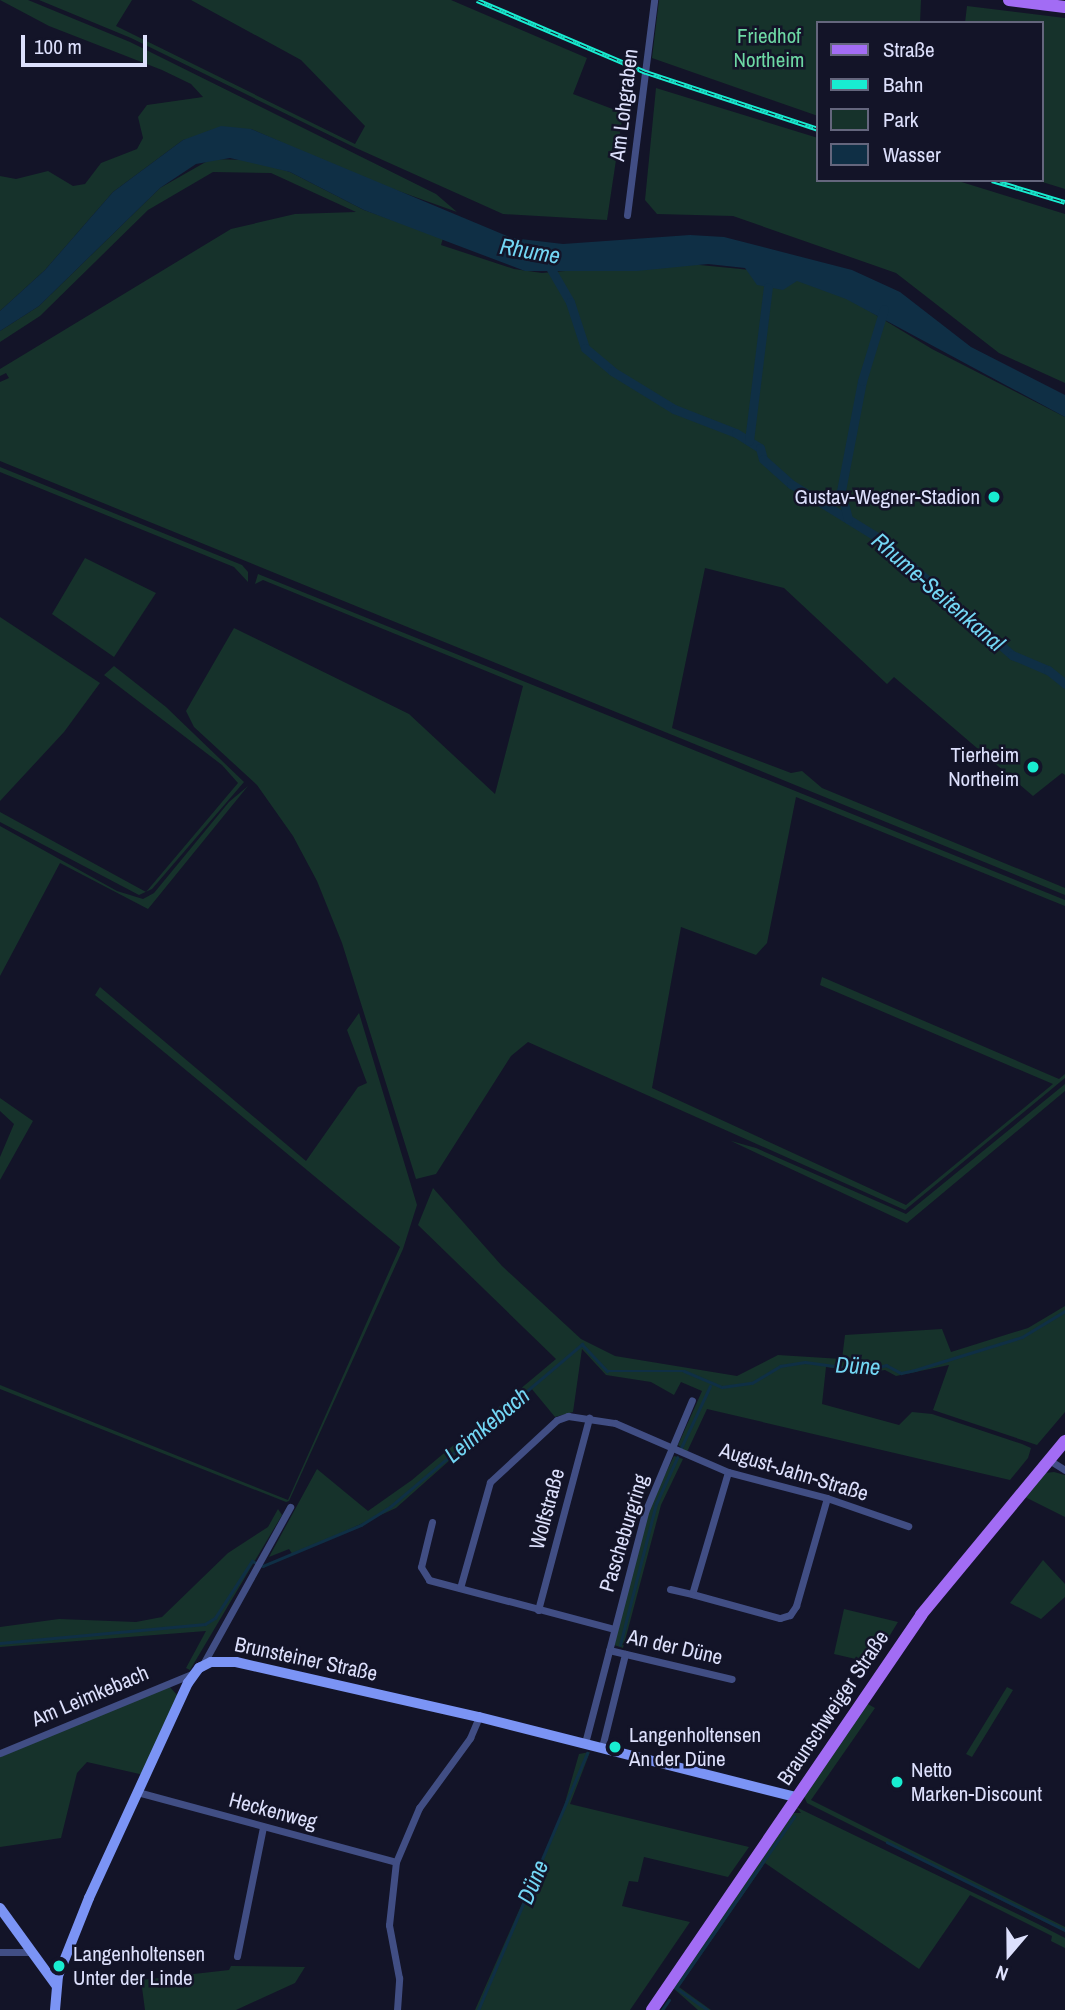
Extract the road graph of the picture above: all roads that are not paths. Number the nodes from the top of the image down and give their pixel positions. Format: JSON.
{"nodes":[{"id":1,"x":654,"y":0,"type":"edge"},
{"id":2,"x":1009,"y":0,"type":"edge"},
{"id":3,"x":1065,"y":7,"type":"edge"},
{"id":4,"x":627,"y":215,"type":"dead end"},
{"id":5,"x":692,"y":1399,"type":"dead end"},
{"id":6,"x":589,"y":1418,"type":"junction"},
{"id":7,"x":1065,"y":1441,"type":"edge"},
{"id":8,"x":671,"y":1449,"type":"junction"},
{"id":9,"x":1049,"y":1460,"type":"junction"},
{"id":10,"x":1065,"y":1470,"type":"edge"},
{"id":11,"x":728,"y":1472,"type":"junction"},
{"id":12,"x":827,"y":1497,"type":"junction"},
{"id":13,"x":290,"y":1507,"type":"dead end"},
{"id":14,"x":432,"y":1522,"type":"dead end"},
{"id":15,"x":908,"y":1526,"type":"dead end"},
{"id":16,"x":460,"y":1588,"type":"junction"},
{"id":17,"x":670,"y":1589,"type":"dead end"},
{"id":18,"x":692,"y":1594,"type":"junction"},
{"id":19,"x":538,"y":1609,"type":"junction"},
{"id":20,"x":614,"y":1629,"type":"junction"},
{"id":21,"x":609,"y":1650,"type":"junction"},
{"id":22,"x":625,"y":1654,"type":"junction"},
{"id":23,"x":198,"y":1669,"type":"junction"},
{"id":24,"x":732,"y":1679,"type":"dead end"},
{"id":25,"x":479,"y":1717,"type":"junction"},
{"id":26,"x":585,"y":1743,"type":"junction"},
{"id":27,"x":602,"y":1747,"type":"junction"},
{"id":28,"x":0,"y":1753,"type":"edge"},
{"id":29,"x":141,"y":1793,"type":"junction"},
{"id":30,"x":795,"y":1797,"type":"junction"},
{"id":31,"x":263,"y":1827,"type":"junction"},
{"id":32,"x":396,"y":1862,"type":"junction"},
{"id":33,"x":0,"y":1908,"type":"edge"},
{"id":34,"x":0,"y":1952,"type":"edge"},
{"id":35,"x":29,"y":1952,"type":"junction"},
{"id":36,"x":237,"y":1956,"type":"dead end"},
{"id":37,"x":56,"y":1985,"type":"junction"},
{"id":38,"x":55,"y":2010,"type":"edge"},
{"id":39,"x":397,"y":2010,"type":"edge"},
{"id":40,"x":652,"y":2010,"type":"edge"}],
"edges":[{"from":1,"to":4,"type":"street","name":"Am Lohgraben"},
{"from":2,"to":3,"type":"main road"},
{"from":5,"to":8,"type":"street","name":"Pascheburgring"},
{"from":6,"to":8,"type":"street"},
{"from":6,"to":16,"type":"street"},
{"from":6,"to":19,"type":"street","name":"Wolfstraße"},
{"from":7,"to":9,"type":"main road","name":"Braunschweiger Straße"},
{"from":8,"to":11,"type":"street","name":"August-Jahn-Straße"},
{"from":8,"to":20,"type":"street","name":"Pascheburgring"},
{"from":9,"to":10,"type":"street"},
{"from":9,"to":30,"type":"main road","name":"Braunschweiger Straße"},
{"from":11,"to":12,"type":"street","name":"August-Jahn-Straße"},
{"from":11,"to":18,"type":"street"},
{"from":12,"to":15,"type":"street","name":"August-Jahn-Straße"},
{"from":12,"to":18,"type":"street"},
{"from":13,"to":23,"type":"street"},
{"from":14,"to":16,"type":"street"},
{"from":16,"to":19,"type":"street"},
{"from":17,"to":18,"type":"street"},
{"from":19,"to":20,"type":"street"},
{"from":20,"to":21,"type":"street","name":"Pascheburgring"},
{"from":21,"to":22,"type":"street","name":"An der Düne"},
{"from":21,"to":26,"type":"street","name":"Pascheburgring"},
{"from":22,"to":24,"type":"street","name":"An der Düne"},
{"from":22,"to":27,"type":"street"},
{"from":23,"to":25,"type":"street","name":"Brunsteiner Straße"},
{"from":23,"to":28,"type":"street","name":"Am Leimkebach"},
{"from":23,"to":29,"type":"street"},
{"from":25,"to":26,"type":"street","name":"Brunsteiner Straße"},
{"from":25,"to":32,"type":"street"},
{"from":26,"to":27,"type":"street","name":"Brunsteiner Straße"},
{"from":27,"to":30,"type":"street","name":"Brunsteiner Straße"},
{"from":29,"to":31,"type":"street","name":"Heckenweg"},
{"from":29,"to":37,"type":"street"},
{"from":30,"to":40,"type":"main road","name":"Braunschweiger Straße"},
{"from":31,"to":32,"type":"street","name":"Heckenweg"},
{"from":31,"to":36,"type":"street"},
{"from":32,"to":39,"type":"street"},
{"from":33,"to":35,"type":"street"},
{"from":34,"to":35,"type":"street"},
{"from":35,"to":37,"type":"street"},
{"from":37,"to":38,"type":"street"}]}
